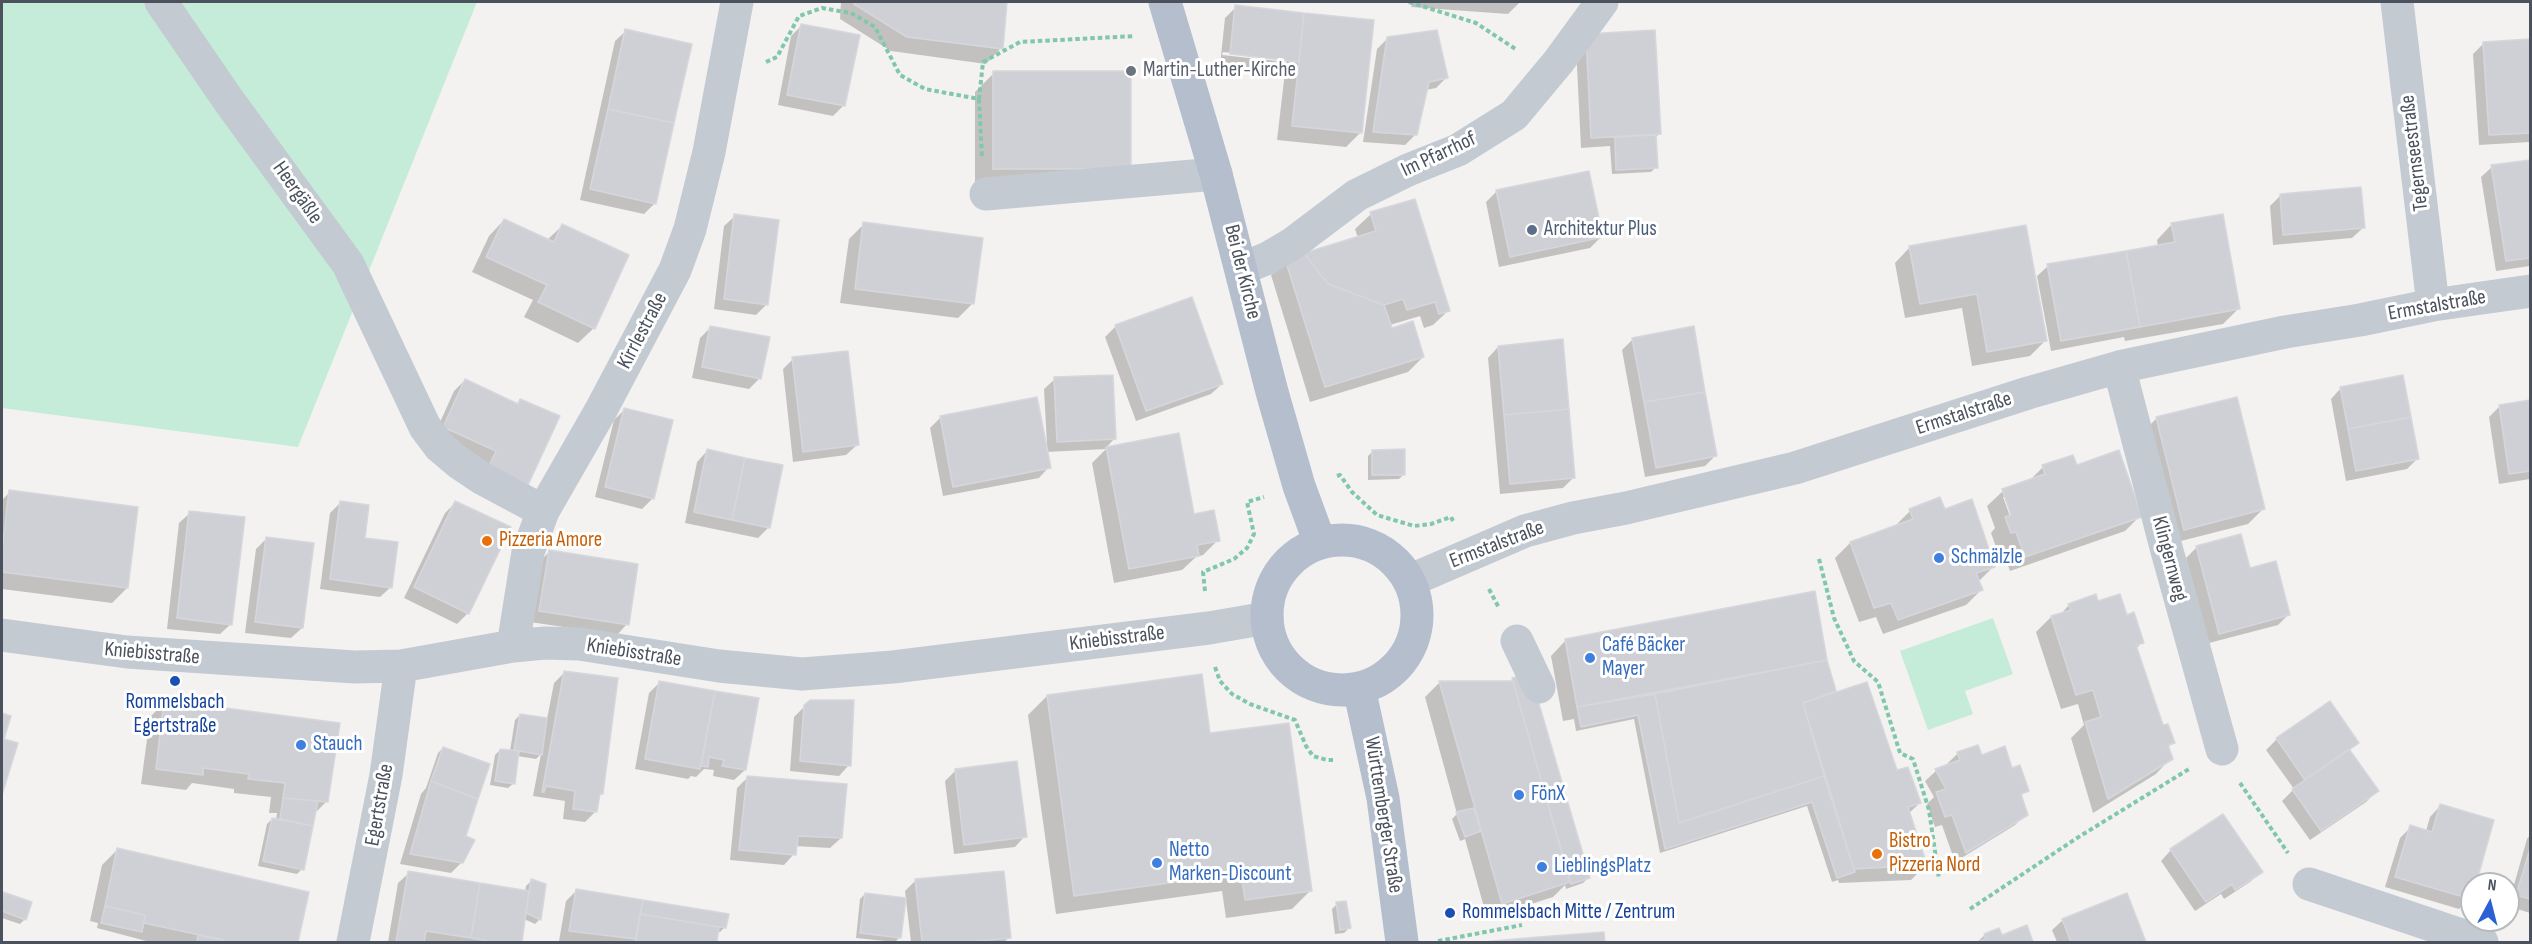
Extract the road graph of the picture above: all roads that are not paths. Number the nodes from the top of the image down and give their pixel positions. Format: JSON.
{"nodes":[{"id":1,"x":161,"y":2,"type":"edge"},
{"id":2,"x":737,"y":2,"type":"edge"},
{"id":3,"x":1165,"y":2,"type":"edge"},
{"id":4,"x":1602,"y":2,"type":"edge"},
{"id":5,"x":2397,"y":2,"type":"edge"},
{"id":6,"x":1216,"y":174,"type":"junction"},
{"id":7,"x":986,"y":194,"type":"road end"},
{"id":8,"x":1241,"y":269,"type":"junction"},
{"id":9,"x":2530,"y":291,"type":"edge"},
{"id":10,"x":2433,"y":305,"type":"junction"},
{"id":11,"x":2119,"y":367,"type":"junction"},
{"id":12,"x":543,"y":511,"type":"junction"},
{"id":13,"x":1320,"y":543,"type":"junction"},
{"id":14,"x":1409,"y":581,"type":"junction"},
{"id":15,"x":1266,"y":618,"type":"junction"},
{"id":16,"x":2,"y":635,"type":"edge"},
{"id":17,"x":1516,"y":641,"type":"dead end"},
{"id":18,"x":513,"y":646,"type":"junction"},
{"id":19,"x":401,"y":666,"type":"junction"},
{"id":20,"x":1539,"y":687,"type":"dead end"},
{"id":21,"x":1359,"y":688,"type":"junction"},
{"id":22,"x":2222,"y":749,"type":"road end"},
{"id":23,"x":2308,"y":884,"type":"road end"},
{"id":24,"x":353,"y":942,"type":"edge"},
{"id":25,"x":1402,"y":942,"type":"edge"},
{"id":26,"x":2482,"y":942,"type":"edge"}],
"edges":[{"from":1,"to":12,"type":"street","name":"Heergäßle"},
{"from":2,"to":12,"type":"street","name":"Kirrlestraße"},
{"from":3,"to":6,"type":"main road","name":"Bei der Kirche"},
{"from":4,"to":8,"type":"street","name":"Im Pfarrhof"},
{"from":5,"to":10,"type":"street","name":"Tegernseestraße"},
{"from":6,"to":7,"type":"street"},
{"from":6,"to":8,"type":"main road","name":"Bei der Kirche"},
{"from":8,"to":13,"type":"main road","name":"Bei der Kirche"},
{"from":9,"to":10,"type":"street","name":"Ermstalstraße"},
{"from":10,"to":11,"type":"street","name":"Ermstalstraße"},
{"from":11,"to":14,"type":"street","name":"Ermstalstraße"},
{"from":11,"to":22,"type":"street","name":"Klingernweg"},
{"from":12,"to":18,"type":"street","name":"Kirrlestraße"},
{"from":13,"to":14,"type":"main road"},
{"from":13,"to":15,"type":"main road"},
{"from":14,"to":21,"type":"main road"},
{"from":15,"to":18,"type":"street","name":"Kniebisstraße"},
{"from":15,"to":21,"type":"main road"},
{"from":16,"to":19,"type":"street","name":"Kniebisstraße"},
{"from":17,"to":20,"type":"street"},
{"from":18,"to":19,"type":"street","name":"Kniebisstraße"},
{"from":19,"to":24,"type":"street","name":"Egertstraße"},
{"from":21,"to":25,"type":"main road","name":"Württemberger Straße"},
{"from":23,"to":26,"type":"street"}]}
